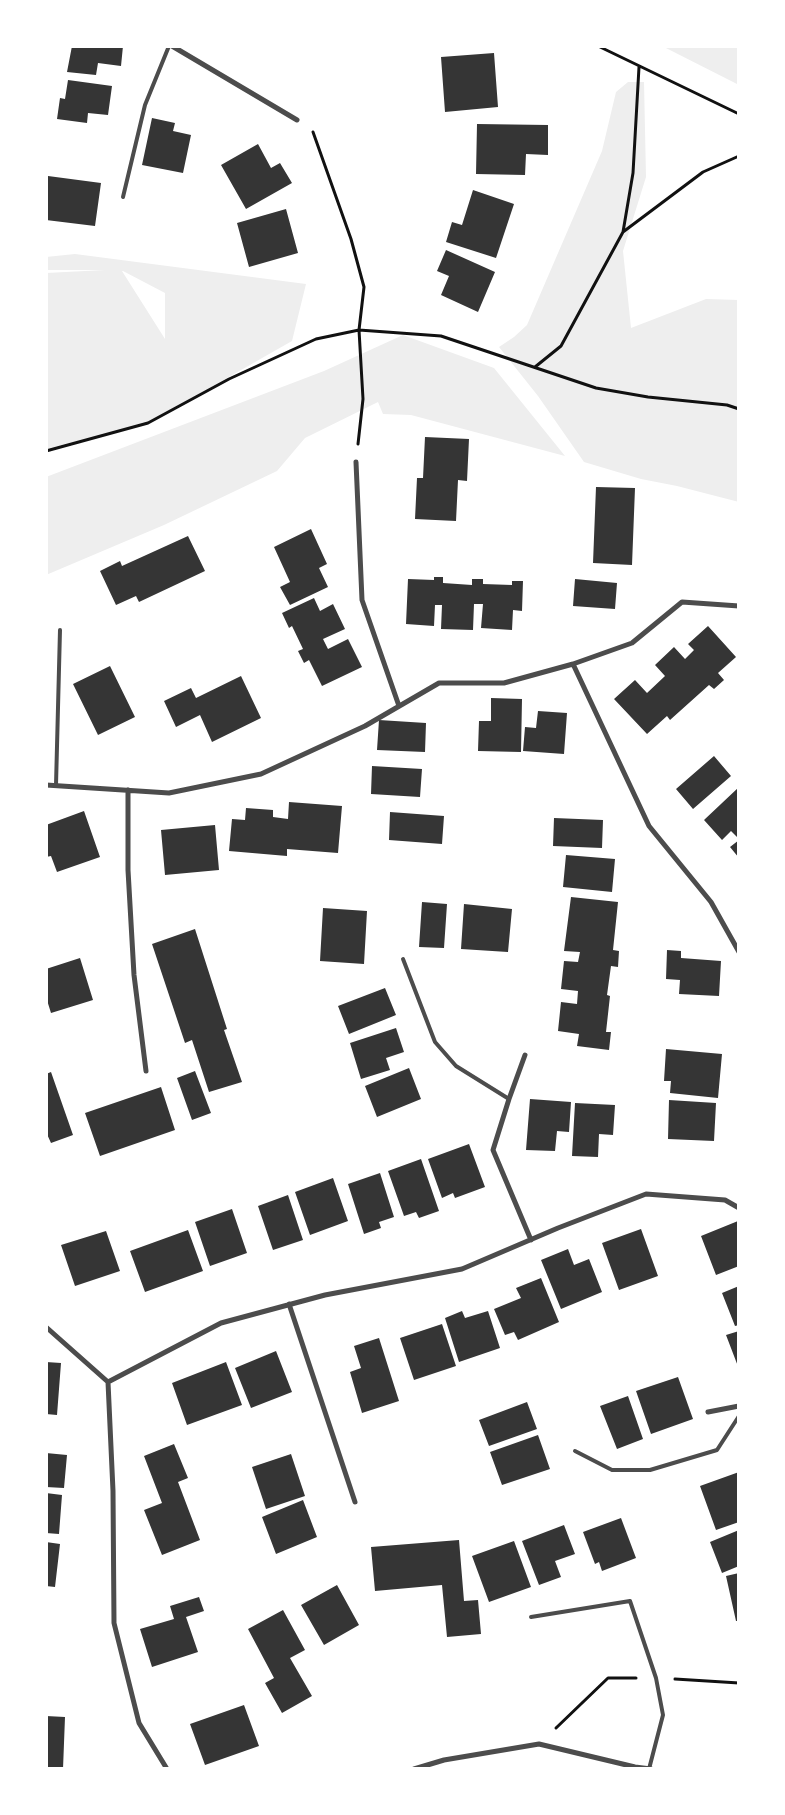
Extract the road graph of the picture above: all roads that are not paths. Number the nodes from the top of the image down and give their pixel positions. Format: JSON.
{"nodes":[{"id":1,"x":171,"y":46,"type":"edge"},
{"id":2,"x":296,"y":120,"type":"road end"},
{"id":3,"x":123,"y":197,"type":"dead end"},
{"id":4,"x":356,"y":462,"type":"road end"},
{"id":5,"x":739,"y":606,"type":"edge"},
{"id":6,"x":60,"y":630,"type":"dead end"},
{"id":7,"x":573,"y":664,"type":"junction"},
{"id":8,"x":399,"y":706,"type":"junction"},
{"id":9,"x":46,"y":785,"type":"edge"},
{"id":10,"x":56,"y":785,"type":"junction"},
{"id":11,"x":128,"y":790,"type":"junction"},
{"id":12,"x":739,"y":952,"type":"edge"},
{"id":13,"x":403,"y":959,"type":"dead end"},
{"id":14,"x":525,"y":1055,"type":"dead end"},
{"id":15,"x":146,"y":1072,"type":"dead end"},
{"id":16,"x":509,"y":1099,"type":"junction"},
{"id":17,"x":739,"y":1208,"type":"edge"},
{"id":18,"x":531,"y":1240,"type":"junction"},
{"id":19,"x":289,"y":1304,"type":"junction"},
{"id":20,"x":46,"y":1327,"type":"edge"},
{"id":21,"x":108,"y":1382,"type":"junction"},
{"id":22,"x":739,"y":1406,"type":"edge"},
{"id":23,"x":708,"y":1412,"type":"dead end"},
{"id":24,"x":739,"y":1416,"type":"edge"},
{"id":25,"x":575,"y":1451,"type":"dead end"},
{"id":26,"x":355,"y":1502,"type":"dead end"},
{"id":27,"x":531,"y":1617,"type":"dead end"},
{"id":28,"x":628,"y":1767,"type":"edge"},
{"id":29,"x":166,"y":1769,"type":"edge"},
{"id":30,"x":414,"y":1769,"type":"edge"},
{"id":31,"x":650,"y":1769,"type":"edge"}],
"edges":[{"from":1,"to":2,"type":"street"},
{"from":1,"to":3,"type":"lane"},
{"from":4,"to":8,"type":"street"},
{"from":5,"to":7,"type":"street"},
{"from":6,"to":10,"type":"lane"},
{"from":7,"to":8,"type":"street"},
{"from":7,"to":12,"type":"street"},
{"from":8,"to":11,"type":"street"},
{"from":9,"to":10,"type":"street"},
{"from":10,"to":11,"type":"street"},
{"from":11,"to":15,"type":"street"},
{"from":13,"to":16,"type":"lane"},
{"from":14,"to":16,"type":"street"},
{"from":16,"to":18,"type":"street"},
{"from":17,"to":18,"type":"street"},
{"from":18,"to":19,"type":"street"},
{"from":19,"to":21,"type":"street"},
{"from":19,"to":26,"type":"street"},
{"from":20,"to":21,"type":"street"},
{"from":21,"to":29,"type":"street"},
{"from":22,"to":23,"type":"street"},
{"from":24,"to":25,"type":"lane"},
{"from":27,"to":31,"type":"lane"},
{"from":28,"to":30,"type":"street"},
{"from":28,"to":31,"type":"street"}]}
